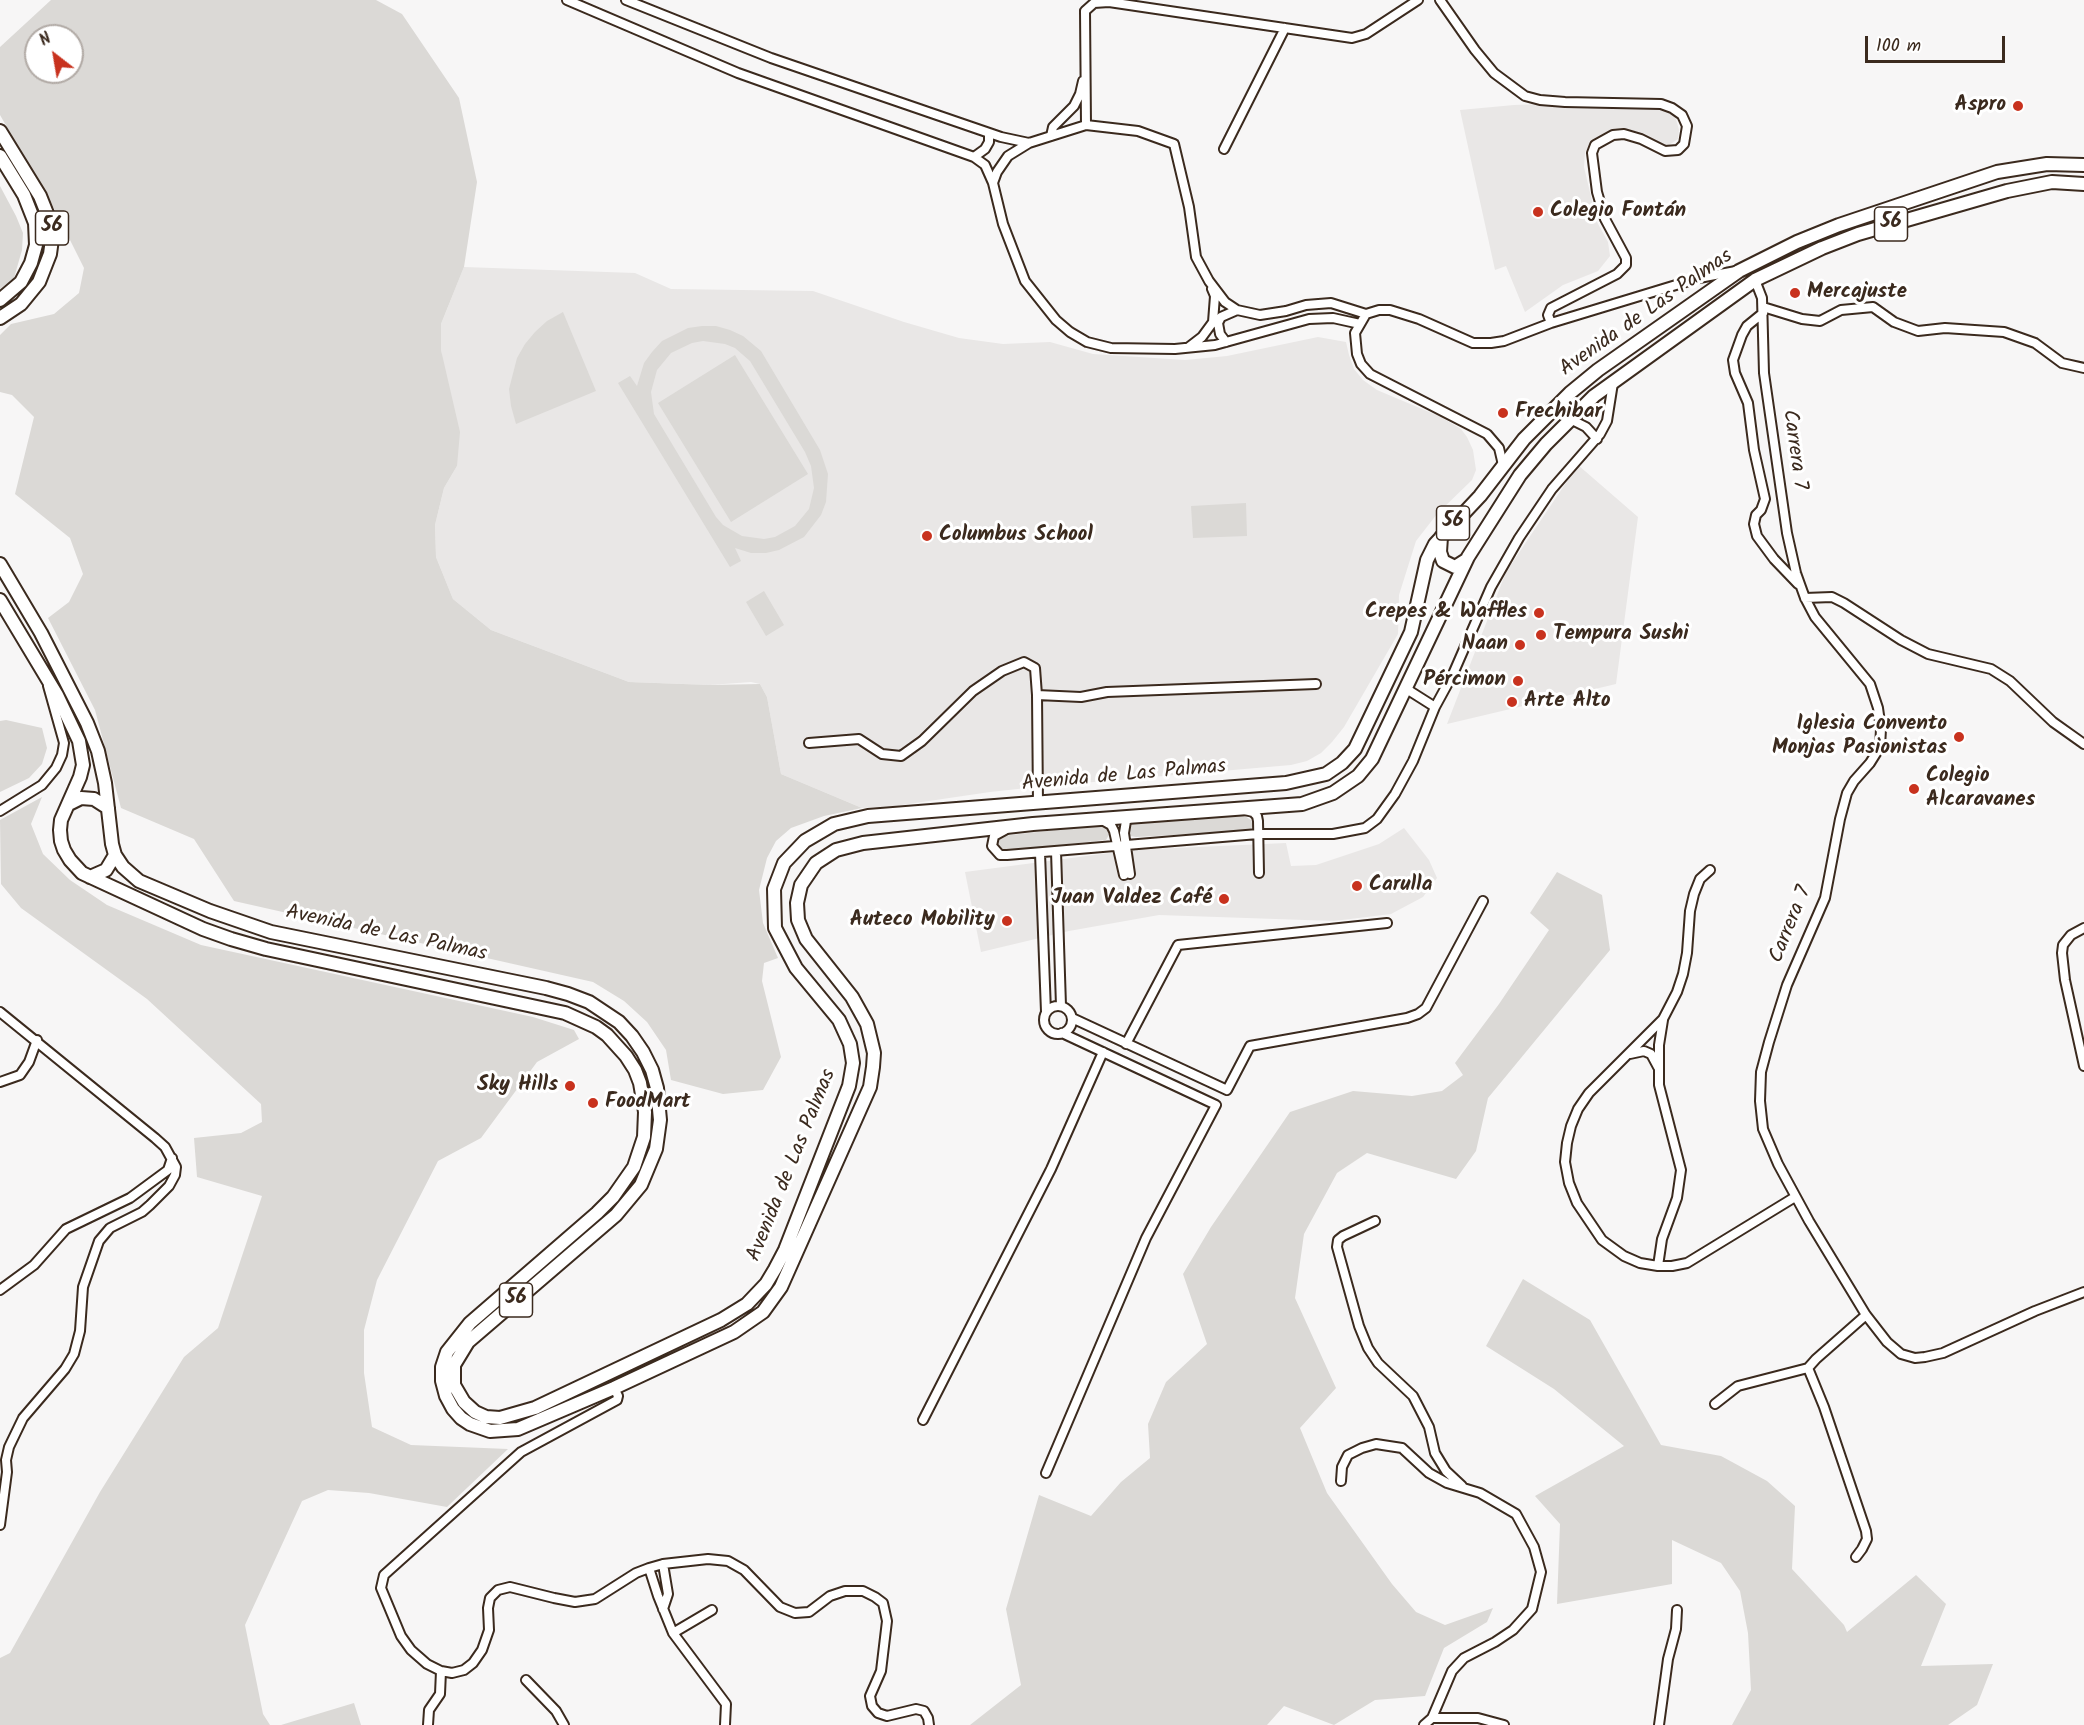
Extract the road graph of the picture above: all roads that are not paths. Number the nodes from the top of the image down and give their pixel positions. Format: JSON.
{"nodes":[{"id":1,"x":567,"y":0,"type":"edge"},
{"id":2,"x":626,"y":0,"type":"edge"},
{"id":3,"x":1418,"y":0,"type":"edge"},
{"id":4,"x":1440,"y":0,"type":"edge"},
{"id":5,"x":1285,"y":28,"type":"junction"},
{"id":6,"x":1084,"y":70,"type":"junction"},
{"id":7,"x":1086,"y":125,"type":"junction"},
{"id":8,"x":0,"y":131,"type":"edge"},
{"id":9,"x":989,"y":134,"type":"junction"},
{"id":10,"x":1051,"y":136,"type":"junction"},
{"id":11,"x":1029,"y":143,"type":"junction"},
{"id":12,"x":1224,"y":149,"type":"dead end"},
{"id":13,"x":0,"y":156,"type":"edge"},
{"id":14,"x":974,"y":156,"type":"junction"},
{"id":15,"x":2084,"y":165,"type":"edge"},
{"id":16,"x":993,"y":183,"type":"junction"},
{"id":17,"x":2084,"y":184,"type":"edge"},
{"id":18,"x":1739,"y":271,"type":"junction"},
{"id":19,"x":1209,"y":282,"type":"junction"},
{"id":20,"x":1759,"y":290,"type":"junction"},
{"id":21,"x":0,"y":300,"type":"edge"},
{"id":22,"x":1237,"y":310,"type":"junction"},
{"id":23,"x":1763,"y":310,"type":"junction"},
{"id":24,"x":1366,"y":314,"type":"junction"},
{"id":25,"x":0,"y":318,"type":"edge"},
{"id":26,"x":1551,"y":322,"type":"junction"},
{"id":27,"x":1360,"y":324,"type":"junction"},
{"id":28,"x":1226,"y":342,"type":"junction"},
{"id":29,"x":1188,"y":348,"type":"junction"},
{"id":30,"x":2084,"y":368,"type":"edge"},
{"id":31,"x":1613,"y":381,"type":"junction"},
{"id":32,"x":1570,"y":419,"type":"junction"},
{"id":33,"x":1597,"y":439,"type":"junction"},
{"id":34,"x":1503,"y":465,"type":"junction"},
{"id":35,"x":1441,"y":536,"type":"junction"},
{"id":36,"x":1468,"y":557,"type":"junction"},
{"id":37,"x":0,"y":564,"type":"edge"},
{"id":38,"x":1801,"y":587,"type":"junction"},
{"id":39,"x":1805,"y":598,"type":"junction"},
{"id":40,"x":0,"y":600,"type":"edge"},
{"id":41,"x":45,"y":674,"type":"junction"},
{"id":42,"x":1316,"y":684,"type":"dead end"},
{"id":43,"x":1405,"y":688,"type":"junction"},
{"id":44,"x":1037,"y":695,"type":"junction"},
{"id":45,"x":1435,"y":707,"type":"junction"},
{"id":46,"x":809,"y":743,"type":"dead end"},
{"id":47,"x":2084,"y":744,"type":"edge"},
{"id":48,"x":69,"y":804,"type":"junction"},
{"id":49,"x":1038,"y":804,"type":"junction"},
{"id":50,"x":108,"y":808,"type":"junction"},
{"id":51,"x":1241,"y":808,"type":"junction"},
{"id":52,"x":0,"y":811,"type":"edge"},
{"id":53,"x":1132,"y":816,"type":"junction"},
{"id":54,"x":1101,"y":819,"type":"junction"},
{"id":55,"x":1015,"y":826,"type":"junction"},
{"id":56,"x":1258,"y":834,"type":"junction"},
{"id":57,"x":1121,"y":846,"type":"junction"},
{"id":58,"x":1056,"y":851,"type":"junction"},
{"id":59,"x":1040,"y":853,"type":"junction"},
{"id":60,"x":115,"y":855,"type":"junction"},
{"id":61,"x":1710,"y":870,"type":"dead end"},
{"id":62,"x":1259,"y":873,"type":"dead end"},
{"id":63,"x":1127,"y":874,"type":"dead end"},
{"id":64,"x":90,"y":877,"type":"junction"},
{"id":65,"x":1483,"y":901,"type":"dead end"},
{"id":66,"x":1387,"y":923,"type":"dead end"},
{"id":67,"x":2084,"y":928,"type":"edge"},
{"id":68,"x":1060,"y":1006,"type":"junction"},
{"id":69,"x":0,"y":1012,"type":"edge"},
{"id":70,"x":1046,"y":1012,"type":"junction"},
{"id":71,"x":1072,"y":1018,"type":"junction"},
{"id":72,"x":1663,"y":1019,"type":"junction"},
{"id":73,"x":1062,"y":1033,"type":"junction"},
{"id":74,"x":37,"y":1040,"type":"junction"},
{"id":75,"x":1126,"y":1044,"type":"junction"},
{"id":76,"x":1103,"y":1052,"type":"junction"},
{"id":77,"x":1629,"y":1054,"type":"junction"},
{"id":78,"x":2084,"y":1066,"type":"edge"},
{"id":79,"x":1658,"y":1067,"type":"junction"},
{"id":80,"x":0,"y":1082,"type":"edge"},
{"id":81,"x":172,"y":1158,"type":"junction"},
{"id":82,"x":1795,"y":1197,"type":"junction"},
{"id":83,"x":1375,"y":1221,"type":"dead end"},
{"id":84,"x":1658,"y":1266,"type":"junction"},
{"id":85,"x":0,"y":1290,"type":"edge"},
{"id":86,"x":2084,"y":1292,"type":"edge"},
{"id":87,"x":1866,"y":1315,"type":"junction"},
{"id":88,"x":1808,"y":1368,"type":"junction"},
{"id":89,"x":615,"y":1388,"type":"junction"},
{"id":90,"x":1715,"y":1404,"type":"dead end"},
{"id":91,"x":923,"y":1419,"type":"dead end"},
{"id":92,"x":1046,"y":1473,"type":"dead end"},
{"id":93,"x":1341,"y":1481,"type":"dead end"},
{"id":94,"x":1465,"y":1489,"type":"junction"},
{"id":95,"x":0,"y":1525,"type":"edge"},
{"id":96,"x":1856,"y":1557,"type":"dead end"},
{"id":97,"x":663,"y":1564,"type":"junction"},
{"id":98,"x":649,"y":1568,"type":"junction"},
{"id":99,"x":663,"y":1609,"type":"junction"},
{"id":100,"x":712,"y":1610,"type":"dead end"},
{"id":101,"x":1677,"y":1610,"type":"dead end"},
{"id":102,"x":673,"y":1633,"type":"junction"},
{"id":103,"x":441,"y":1671,"type":"junction"},
{"id":104,"x":526,"y":1680,"type":"dead end"},
{"id":105,"x":1432,"y":1718,"type":"junction"},
{"id":106,"x":428,"y":1725,"type":"edge"},
{"id":107,"x":564,"y":1725,"type":"edge"},
{"id":108,"x":725,"y":1725,"type":"edge"},
{"id":109,"x":929,"y":1725,"type":"edge"},
{"id":110,"x":1424,"y":1725,"type":"edge"},
{"id":111,"x":1504,"y":1725,"type":"edge"},
{"id":112,"x":1659,"y":1725,"type":"edge"}],
"edges":[{"from":1,"to":14,"type":"street"},
{"from":2,"to":9,"type":"street"},
{"from":3,"to":5,"type":"street"},
{"from":4,"to":26,"type":"street"},
{"from":5,"to":6,"type":"street"},
{"from":5,"to":12,"type":"street"},
{"from":6,"to":7,"type":"street"},
{"from":6,"to":10,"type":"street"},
{"from":7,"to":10,"type":"street"},
{"from":7,"to":19,"type":"street"},
{"from":8,"to":25,"type":"main road","number":"56"},
{"from":9,"to":11,"type":"street"},
{"from":9,"to":14,"type":"street"},
{"from":10,"to":11,"type":"street"},
{"from":11,"to":16,"type":"street"},
{"from":13,"to":21,"type":"main road","number":"56"},
{"from":14,"to":16,"type":"street"},
{"from":15,"to":18,"type":"main road","name":"Avenida de Las Palmas","number":"56"},
{"from":16,"to":29,"type":"street"},
{"from":17,"to":20,"type":"main road","name":"Avenida de Las Palmas","number":"56"},
{"from":18,"to":26,"type":"street"},
{"from":18,"to":34,"type":"main road","name":"Avenida de Las Palmas","number":"56"},
{"from":19,"to":22,"type":"street"},
{"from":19,"to":29,"type":"street"},
{"from":20,"to":23,"type":"street","name":"Carrera 7"},
{"from":20,"to":31,"type":"main road","name":"Avenida de Las Palmas","number":"56"},
{"from":22,"to":24,"type":"street"},
{"from":22,"to":28,"type":"street"},
{"from":23,"to":30,"type":"street"},
{"from":23,"to":38,"type":"street","name":"Carrera 7"},
{"from":23,"to":38,"type":"street"},
{"from":24,"to":26,"type":"street"},
{"from":24,"to":27,"type":"street"},
{"from":27,"to":28,"type":"street"},
{"from":27,"to":34,"type":"street"},
{"from":28,"to":29,"type":"street"},
{"from":31,"to":32,"type":"main road","name":"Avenida de Las Palmas","number":"56"},
{"from":31,"to":33,"type":"street"},
{"from":32,"to":33,"type":"street"},
{"from":32,"to":36,"type":"main road","name":"Avenida de Las Palmas","number":"56"},
{"from":33,"to":45,"type":"street"},
{"from":34,"to":35,"type":"main road","name":"Avenida de Las Palmas","number":"56"},
{"from":35,"to":36,"type":"main road"},
{"from":35,"to":49,"type":"main road","name":"Avenida de Las Palmas","number":"56"},
{"from":36,"to":43,"type":"main road","name":"Avenida de Las Palmas","number":"56"},
{"from":37,"to":50,"type":"main road","name":"Avenida de Las Palmas","number":"56"},
{"from":38,"to":39,"type":"street","name":"Carrera 7"},
{"from":39,"to":47,"type":"street"},
{"from":39,"to":82,"type":"street","name":"Carrera 7"},
{"from":40,"to":41,"type":"main road","name":"Avenida de Las Palmas","number":"56"},
{"from":41,"to":48,"type":"main road","name":"Avenida de Las Palmas","number":"56"},
{"from":41,"to":52,"type":"street"},
{"from":42,"to":44,"type":"street"},
{"from":43,"to":45,"type":"street"},
{"from":43,"to":51,"type":"main road","name":"Avenida de Las Palmas","number":"56"},
{"from":44,"to":46,"type":"street"},
{"from":44,"to":49,"type":"street"},
{"from":45,"to":56,"type":"street"},
{"from":48,"to":50,"type":"main road"},
{"from":48,"to":64,"type":"main road","name":"Avenida de Las Palmas","number":"56"},
{"from":49,"to":60,"type":"main road","name":"Avenida de Las Palmas","number":"56"},
{"from":50,"to":60,"type":"main road","name":"Avenida de Las Palmas","number":"56"},
{"from":51,"to":53,"type":"main road","name":"Avenida de Las Palmas","number":"56"},
{"from":51,"to":56,"type":"street"},
{"from":53,"to":54,"type":"main road","name":"Avenida de Las Palmas","number":"56"},
{"from":53,"to":57,"type":"street"},
{"from":54,"to":55,"type":"main road","name":"Avenida de Las Palmas","number":"56"},
{"from":54,"to":57,"type":"street"},
{"from":55,"to":59,"type":"street"},
{"from":55,"to":89,"type":"main road","name":"Avenida de Las Palmas","number":"56"},
{"from":56,"to":57,"type":"street"},
{"from":56,"to":62,"type":"street"},
{"from":57,"to":58,"type":"street"},
{"from":57,"to":63,"type":"street"},
{"from":58,"to":59,"type":"street"},
{"from":58,"to":68,"type":"street"},
{"from":59,"to":70,"type":"street"},
{"from":60,"to":64,"type":"main road"},
{"from":61,"to":72,"type":"street"},
{"from":64,"to":89,"type":"main road","name":"Avenida de Las Palmas","number":"56"},
{"from":65,"to":75,"type":"street"},
{"from":66,"to":75,"type":"street"},
{"from":67,"to":78,"type":"street"},
{"from":68,"to":70,"type":"street"},
{"from":68,"to":71,"type":"street"},
{"from":69,"to":74,"type":"street"},
{"from":70,"to":73,"type":"street"},
{"from":71,"to":73,"type":"street"},
{"from":71,"to":75,"type":"street"},
{"from":72,"to":77,"type":"street"},
{"from":72,"to":79,"type":"street"},
{"from":73,"to":76,"type":"street"},
{"from":74,"to":80,"type":"street"},
{"from":74,"to":81,"type":"street"},
{"from":76,"to":91,"type":"street"},
{"from":76,"to":92,"type":"street"},
{"from":77,"to":79,"type":"street"},
{"from":77,"to":84,"type":"street"},
{"from":79,"to":84,"type":"street"},
{"from":81,"to":85,"type":"street"},
{"from":81,"to":95,"type":"street"},
{"from":82,"to":84,"type":"street"},
{"from":82,"to":87,"type":"street","name":"Carrera 7"},
{"from":83,"to":94,"type":"street"},
{"from":86,"to":87,"type":"street","name":"Carrera 7"},
{"from":87,"to":88,"type":"street"},
{"from":88,"to":90,"type":"street"},
{"from":88,"to":96,"type":"street"},
{"from":89,"to":103,"type":"street"},
{"from":93,"to":94,"type":"street"},
{"from":94,"to":105,"type":"street"},
{"from":97,"to":98,"type":"street"},
{"from":97,"to":99,"type":"street"},
{"from":97,"to":109,"type":"street"},
{"from":98,"to":99,"type":"street"},
{"from":98,"to":103,"type":"street"},
{"from":99,"to":102,"type":"street"},
{"from":100,"to":102,"type":"street"},
{"from":101,"to":112,"type":"street"},
{"from":102,"to":108,"type":"street"},
{"from":103,"to":106,"type":"street"},
{"from":104,"to":107,"type":"street"},
{"from":105,"to":110,"type":"street"},
{"from":105,"to":111,"type":"street"}]}
